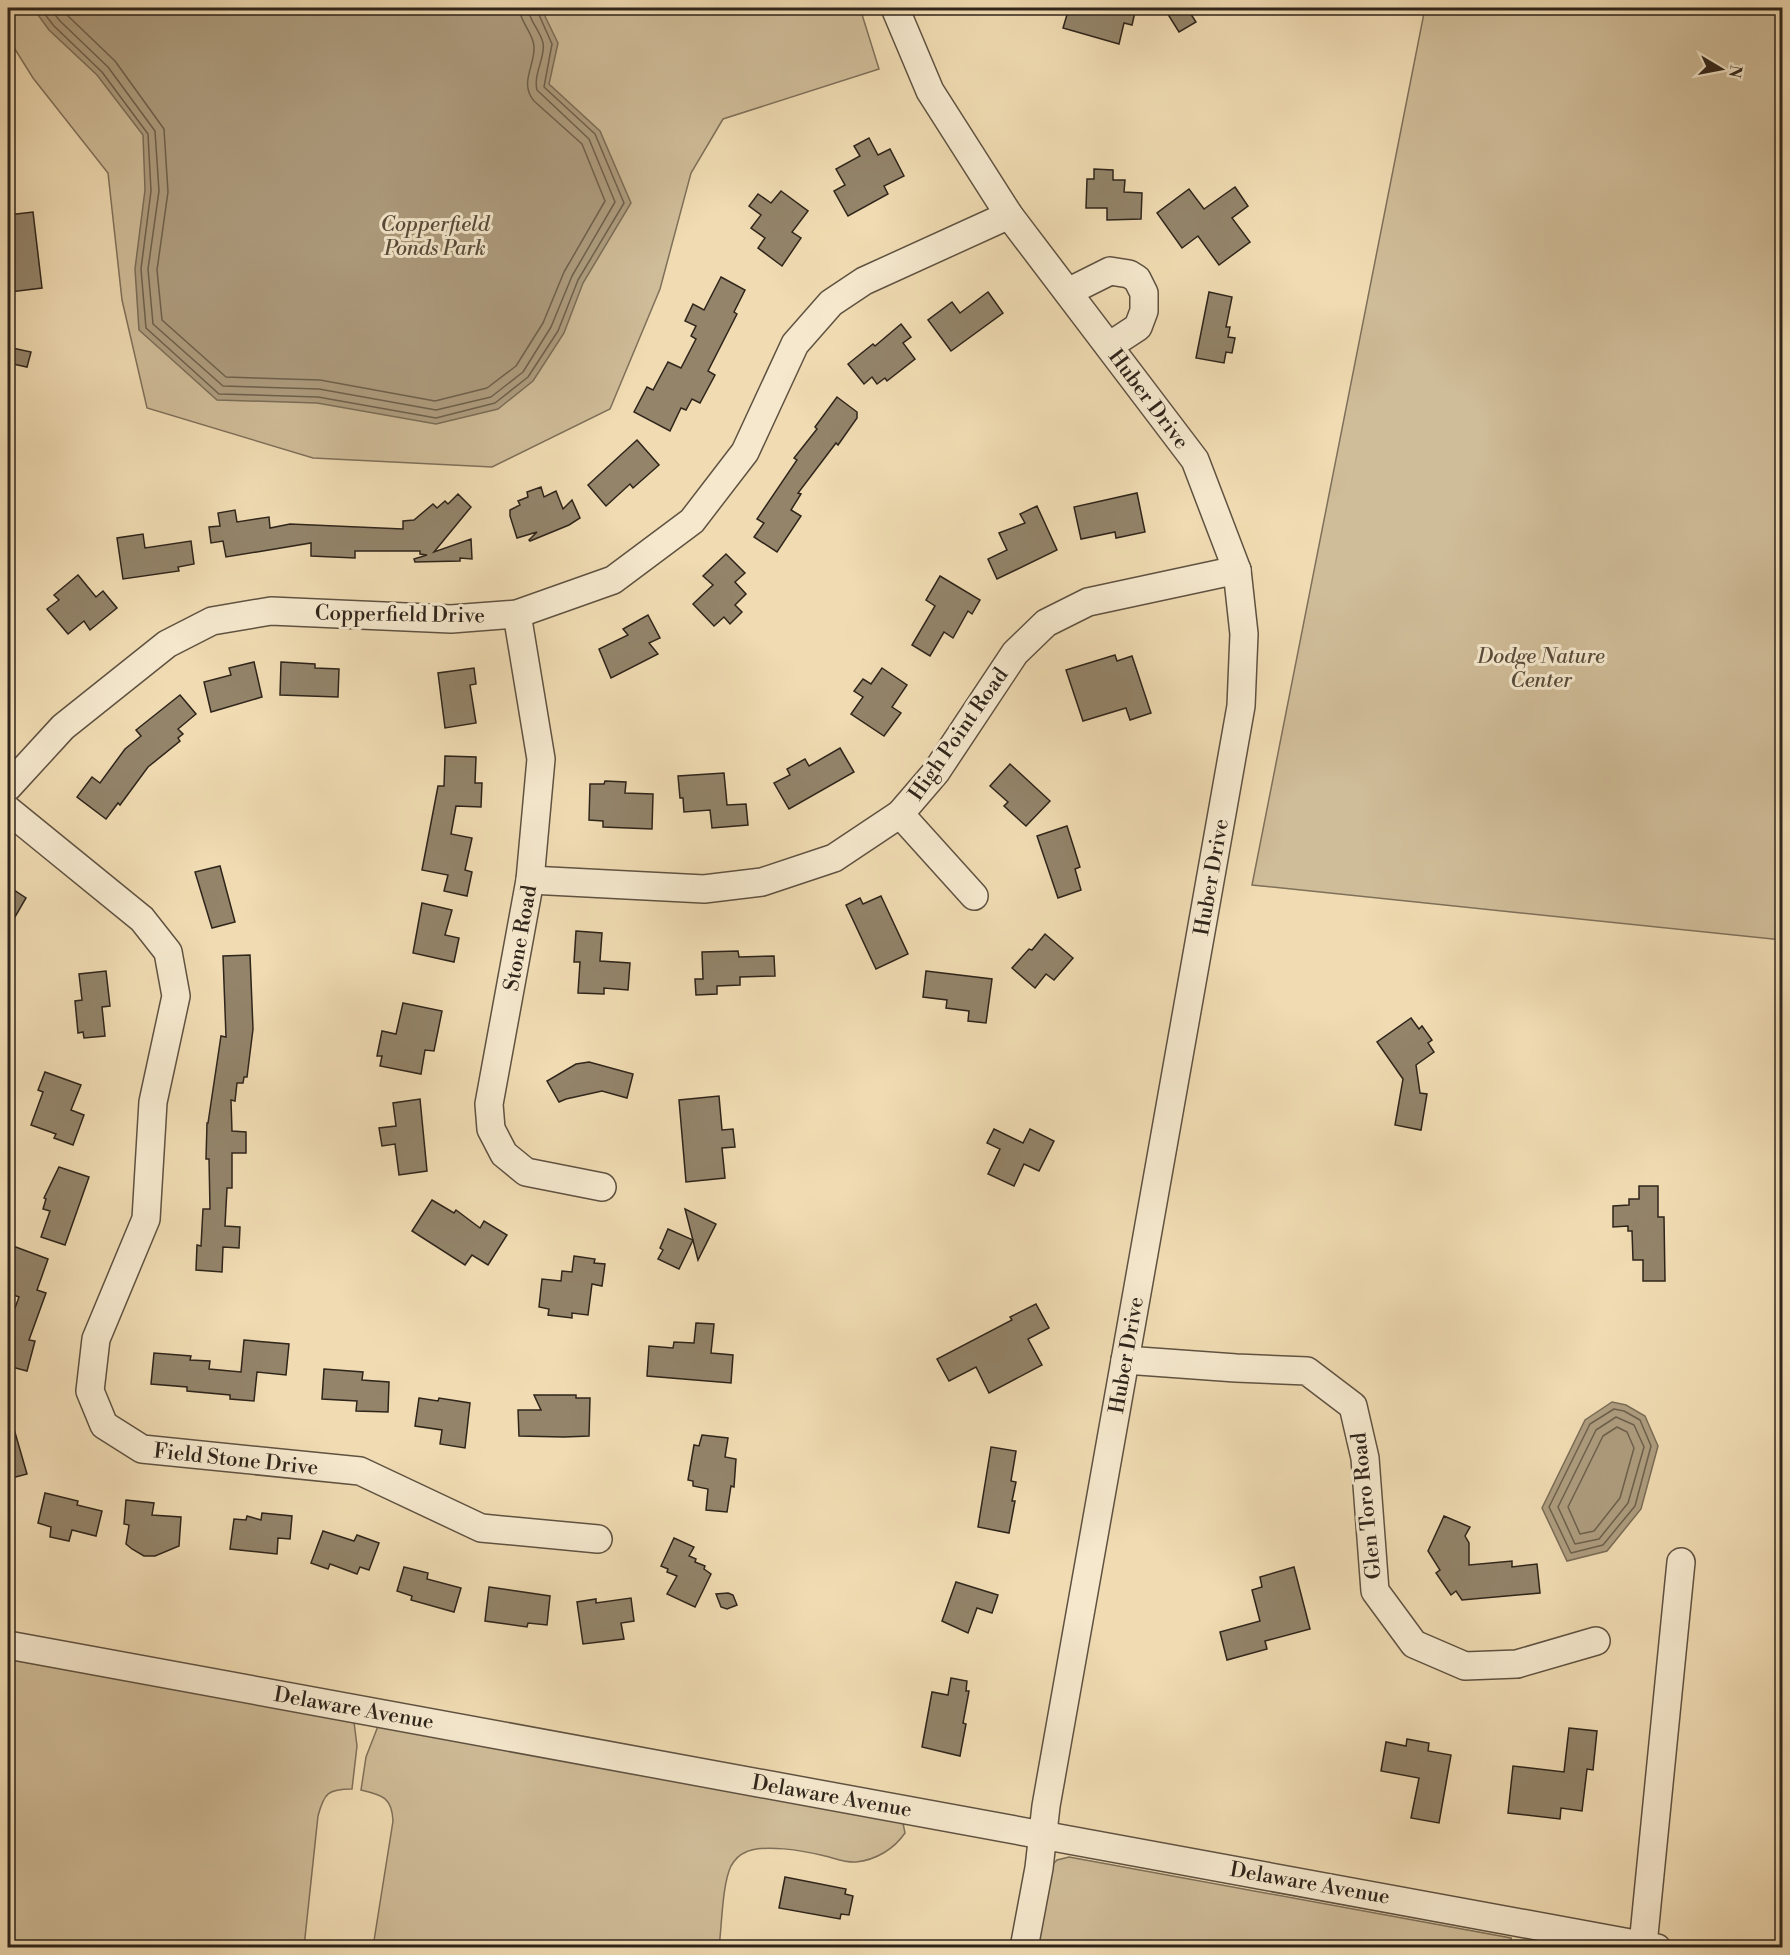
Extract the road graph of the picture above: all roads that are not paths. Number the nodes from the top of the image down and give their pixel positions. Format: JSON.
{"nodes":[{"id":1,"x":895,"y":8,"type":"edge"},
{"id":2,"x":1010,"y":215,"type":"junction"},
{"id":3,"x":1068,"y":292,"type":"junction"},
{"id":4,"x":1109,"y":346,"type":"junction"},
{"id":5,"x":1237,"y":570,"type":"junction"},
{"id":6,"x":517,"y":614,"type":"junction"},
{"id":7,"x":8,"y":787,"type":"edge"},
{"id":8,"x":8,"y":810,"type":"edge"},
{"id":9,"x":900,"y":814,"type":"junction"},
{"id":10,"x":530,"y":880,"type":"junction"},
{"id":11,"x":974,"y":896,"type":"dead end"},
{"id":12,"x":602,"y":1187,"type":"dead end"},
{"id":13,"x":1125,"y":1360,"type":"junction"},
{"id":14,"x":598,"y":1539,"type":"dead end"},
{"id":15,"x":1681,"y":1562,"type":"dead end"},
{"id":16,"x":1596,"y":1641,"type":"dead end"},
{"id":17,"x":8,"y":1645,"type":"edge"},
{"id":18,"x":1042,"y":1834,"type":"junction"},
{"id":19,"x":1650,"y":1946,"type":"edge"},
{"id":20,"x":1024,"y":1947,"type":"edge"}],
"edges":[{"from":1,"to":2,"type":"street","name":"Huber Drive"},
{"from":2,"to":3,"type":"street","name":"Huber Drive"},
{"from":2,"to":6,"type":"street","name":"Copperfield Drive"},
{"from":3,"to":4,"type":"street","name":"Huber Drive"},
{"from":3,"to":4,"type":"street"},
{"from":4,"to":5,"type":"street","name":"Huber Drive"},
{"from":5,"to":9,"type":"street","name":"High Point Road"},
{"from":5,"to":13,"type":"street","name":"Huber Drive"},
{"from":6,"to":7,"type":"street","name":"Copperfield Drive"},
{"from":6,"to":10,"type":"street","name":"Stone Road"},
{"from":8,"to":14,"type":"street","name":"Field Stone Drive"},
{"from":9,"to":10,"type":"street","name":"High Point Road"},
{"from":9,"to":11,"type":"street"},
{"from":10,"to":12,"type":"street","name":"Stone Road"},
{"from":13,"to":16,"type":"street","name":"Glen Toro Road"},
{"from":13,"to":18,"type":"street","name":"Huber Drive"},
{"from":15,"to":19,"type":"street"},
{"from":17,"to":18,"type":"street","name":"Delaware Avenue"},
{"from":18,"to":19,"type":"street","name":"Delaware Avenue"},
{"from":18,"to":20,"type":"street","name":"Huber Drive"}]}
